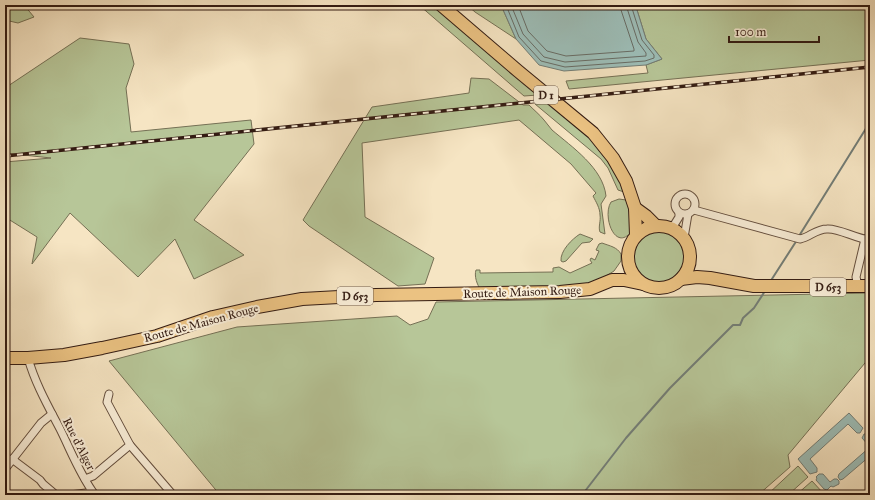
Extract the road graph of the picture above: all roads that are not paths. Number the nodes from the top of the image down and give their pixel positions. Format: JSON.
{"nodes":[{"id":1,"x":441,"y":5,"type":"edge"},
{"id":2,"x":635,"y":208,"type":"junction"},
{"id":3,"x":691,"y":212,"type":"junction"},
{"id":4,"x":679,"y":213,"type":"junction"},
{"id":5,"x":656,"y":226,"type":"junction"},
{"id":6,"x":669,"y":227,"type":"junction"},
{"id":7,"x":636,"y":235,"type":"junction"},
{"id":8,"x":684,"y":238,"type":"junction"},
{"id":9,"x":868,"y":240,"type":"edge"},
{"id":10,"x":628,"y":263,"type":"junction"},
{"id":11,"x":690,"y":264,"type":"junction"},
{"id":12,"x":710,"y":278,"type":"junction"},
{"id":13,"x":681,"y":279,"type":"junction"},
{"id":14,"x":612,"y":280,"type":"junction"},
{"id":15,"x":643,"y":284,"type":"junction"},
{"id":16,"x":864,"y":286,"type":"edge"},
{"id":17,"x":5,"y":358,"type":"edge"},
{"id":18,"x":28,"y":358,"type":"junction"},
{"id":19,"x":109,"y":394,"type":"dead end"},
{"id":20,"x":52,"y":414,"type":"junction"},
{"id":21,"x":130,"y":445,"type":"junction"},
{"id":22,"x":12,"y":459,"type":"junction"},
{"id":23,"x":5,"y":469,"type":"edge"},
{"id":24,"x":86,"y":482,"type":"junction"},
{"id":25,"x":86,"y":494,"type":"edge"},
{"id":26,"x":56,"y":495,"type":"edge"},
{"id":27,"x":70,"y":495,"type":"edge"},
{"id":28,"x":95,"y":495,"type":"edge"},
{"id":29,"x":173,"y":495,"type":"edge"}],
"edges":[{"from":1,"to":2,"type":"main road","number":"D 1"},
{"from":2,"to":5,"type":"main road"},
{"from":2,"to":7,"type":"main road","number":"D 1"},
{"from":3,"to":4,"type":"street"},
{"from":3,"to":4,"type":"street"},
{"from":3,"to":8,"type":"street"},
{"from":3,"to":9,"type":"street"},
{"from":4,"to":6,"type":"street"},
{"from":5,"to":6,"type":"main road"},
{"from":5,"to":7,"type":"main road"},
{"from":6,"to":8,"type":"main road"},
{"from":7,"to":10,"type":"main road"},
{"from":8,"to":11,"type":"main road"},
{"from":9,"to":16,"type":"street"},
{"from":10,"to":14,"type":"main road"},
{"from":10,"to":15,"type":"main road"},
{"from":11,"to":12,"type":"main road"},
{"from":11,"to":13,"type":"main road"},
{"from":12,"to":13,"type":"main road"},
{"from":12,"to":16,"type":"main road","number":"D 653"},
{"from":13,"to":15,"type":"main road"},
{"from":14,"to":15,"type":"main road"},
{"from":14,"to":18,"type":"main road","name":"Route de Maison Rouge","number":"D 653"},
{"from":17,"to":18,"type":"main road","name":"Route de Maison Rouge","number":"D 653"},
{"from":18,"to":20,"type":"street","name":"Rue d'Alger"},
{"from":19,"to":21,"type":"street"},
{"from":20,"to":22,"type":"street","name":"Rue d'Alger"},
{"from":20,"to":24,"type":"street","name":"Rue d'Alger"},
{"from":21,"to":24,"type":"street"},
{"from":21,"to":29,"type":"street"},
{"from":22,"to":23,"type":"street","name":"Rue d'Alger"},
{"from":22,"to":26,"type":"street"},
{"from":24,"to":25,"type":"street"},
{"from":24,"to":28,"type":"street","name":"Rue d'Alger"},
{"from":25,"to":27,"type":"street"}]}
